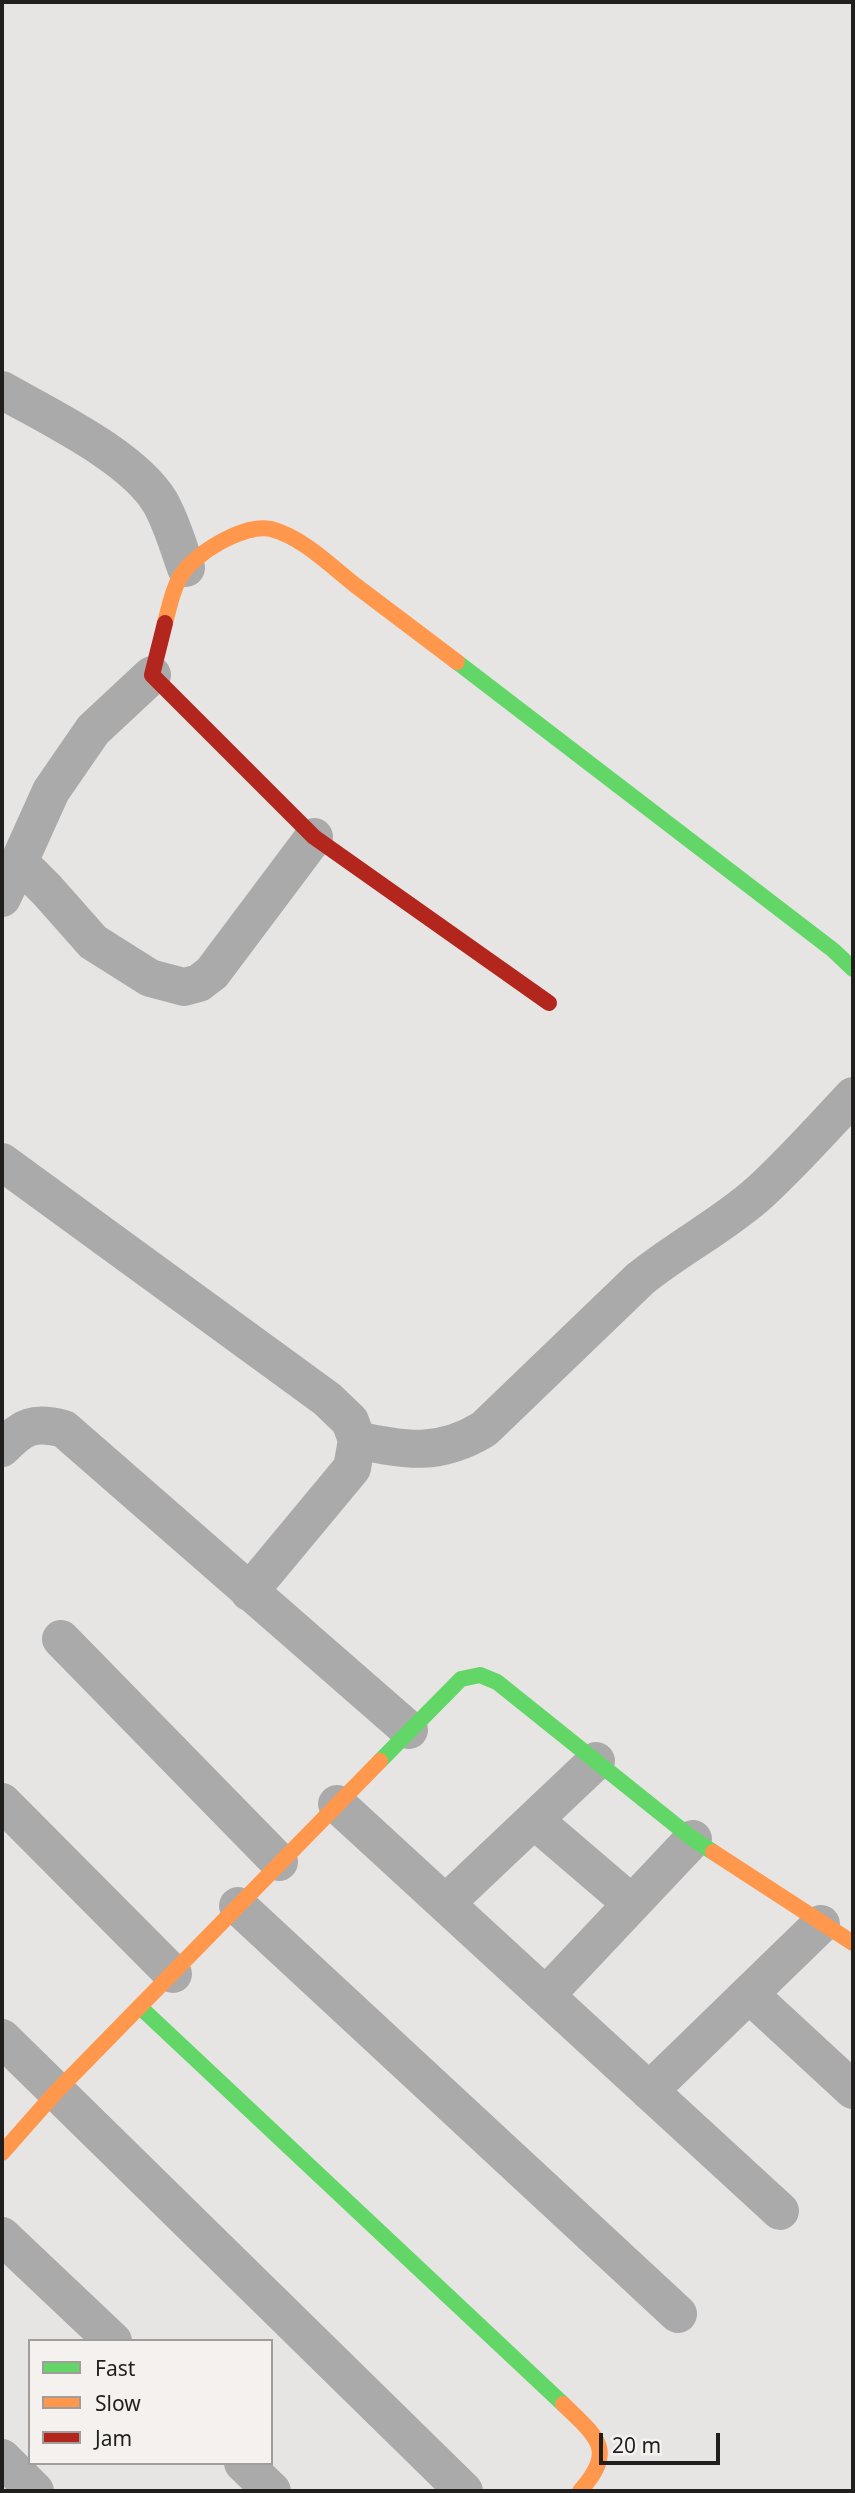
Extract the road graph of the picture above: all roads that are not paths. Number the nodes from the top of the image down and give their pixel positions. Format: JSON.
{"nodes":[{"id":1,"x":2,"y":390,"type":"edge"},
{"id":2,"x":186,"y":568,"type":"junction"},
{"id":3,"x":152,"y":675,"type":"junction"},
{"id":4,"x":314,"y":836,"type":"junction"},
{"id":5,"x":19,"y":862,"type":"junction"},
{"id":6,"x":2,"y":898,"type":"edge"},
{"id":7,"x":853,"y":969,"type":"edge"},
{"id":8,"x":549,"y":1003,"type":"dead end"},
{"id":9,"x":853,"y":1096,"type":"edge"},
{"id":10,"x":2,"y":1162,"type":"edge"},
{"id":11,"x":357,"y":1440,"type":"junction"},
{"id":12,"x":2,"y":1448,"type":"edge"},
{"id":13,"x":249,"y":1592,"type":"junction"},
{"id":14,"x":61,"y":1639,"type":"dead end"},
{"id":15,"x":409,"y":1730,"type":"junction"},
{"id":16,"x":596,"y":1761,"type":"junction"},
{"id":17,"x":2,"y":1802,"type":"edge"},
{"id":18,"x":337,"y":1804,"type":"junction"},
{"id":19,"x":534,"y":1820,"type":"junction"},
{"id":20,"x":693,"y":1839,"type":"junction"},
{"id":21,"x":279,"y":1862,"type":"junction"},
{"id":22,"x":446,"y":1903,"type":"junction"},
{"id":23,"x":631,"y":1903,"type":"junction"},
{"id":24,"x":238,"y":1906,"type":"junction"},
{"id":25,"x":837,"y":1933,"type":"edge"},
{"id":26,"x":173,"y":1974,"type":"junction"},
{"id":27,"x":749,"y":1994,"type":"junction"},
{"id":28,"x":546,"y":1995,"type":"junction"},
{"id":29,"x":140,"y":2007,"type":"junction"},
{"id":30,"x":2,"y":2038,"type":"edge"},
{"id":31,"x":853,"y":2090,"type":"edge"},
{"id":32,"x":649,"y":2091,"type":"junction"},
{"id":33,"x":55,"y":2093,"type":"junction"},
{"id":34,"x":2,"y":2152,"type":"edge"},
{"id":35,"x":780,"y":2211,"type":"dead end"},
{"id":36,"x":2,"y":2236,"type":"edge"},
{"id":37,"x":678,"y":2314,"type":"dead end"},
{"id":38,"x":111,"y":2339,"type":"edge"},
{"id":39,"x":2,"y":2458,"type":"edge"},
{"id":40,"x":245,"y":2465,"type":"edge"},
{"id":41,"x":36,"y":2491,"type":"edge"},
{"id":42,"x":272,"y":2491,"type":"edge"},
{"id":43,"x":464,"y":2491,"type":"edge"},
{"id":44,"x":580,"y":2491,"type":"edge"}],
"edges":[{"from":1,"to":2,"type":"street"},
{"from":2,"to":3,"type":"street"},
{"from":2,"to":7,"type":"street"},
{"from":3,"to":4,"type":"street"},
{"from":3,"to":5,"type":"street"},
{"from":4,"to":5,"type":"street"},
{"from":4,"to":8,"type":"street"},
{"from":5,"to":6,"type":"street"},
{"from":9,"to":11,"type":"street"},
{"from":10,"to":11,"type":"street"},
{"from":11,"to":13,"type":"street"},
{"from":12,"to":13,"type":"street"},
{"from":13,"to":15,"type":"street"},
{"from":14,"to":21,"type":"street"},
{"from":15,"to":16,"type":"street"},
{"from":15,"to":18,"type":"street"},
{"from":16,"to":19,"type":"street"},
{"from":16,"to":20,"type":"street"},
{"from":17,"to":26,"type":"street"},
{"from":18,"to":21,"type":"street"},
{"from":18,"to":22,"type":"street"},
{"from":19,"to":22,"type":"street"},
{"from":19,"to":23,"type":"street"},
{"from":20,"to":23,"type":"street"},
{"from":20,"to":25,"type":"street"},
{"from":21,"to":24,"type":"street"},
{"from":22,"to":28,"type":"street"},
{"from":23,"to":28,"type":"street"},
{"from":24,"to":26,"type":"street"},
{"from":24,"to":37,"type":"street"},
{"from":25,"to":27,"type":"street"},
{"from":26,"to":29,"type":"street"},
{"from":27,"to":31,"type":"street"},
{"from":27,"to":32,"type":"street"},
{"from":28,"to":32,"type":"street"},
{"from":29,"to":33,"type":"street"},
{"from":29,"to":44,"type":"street"},
{"from":30,"to":33,"type":"street"},
{"from":32,"to":35,"type":"street"},
{"from":33,"to":34,"type":"street"},
{"from":33,"to":43,"type":"street"},
{"from":36,"to":38,"type":"street"},
{"from":39,"to":41,"type":"street"},
{"from":40,"to":42,"type":"street"}]}
